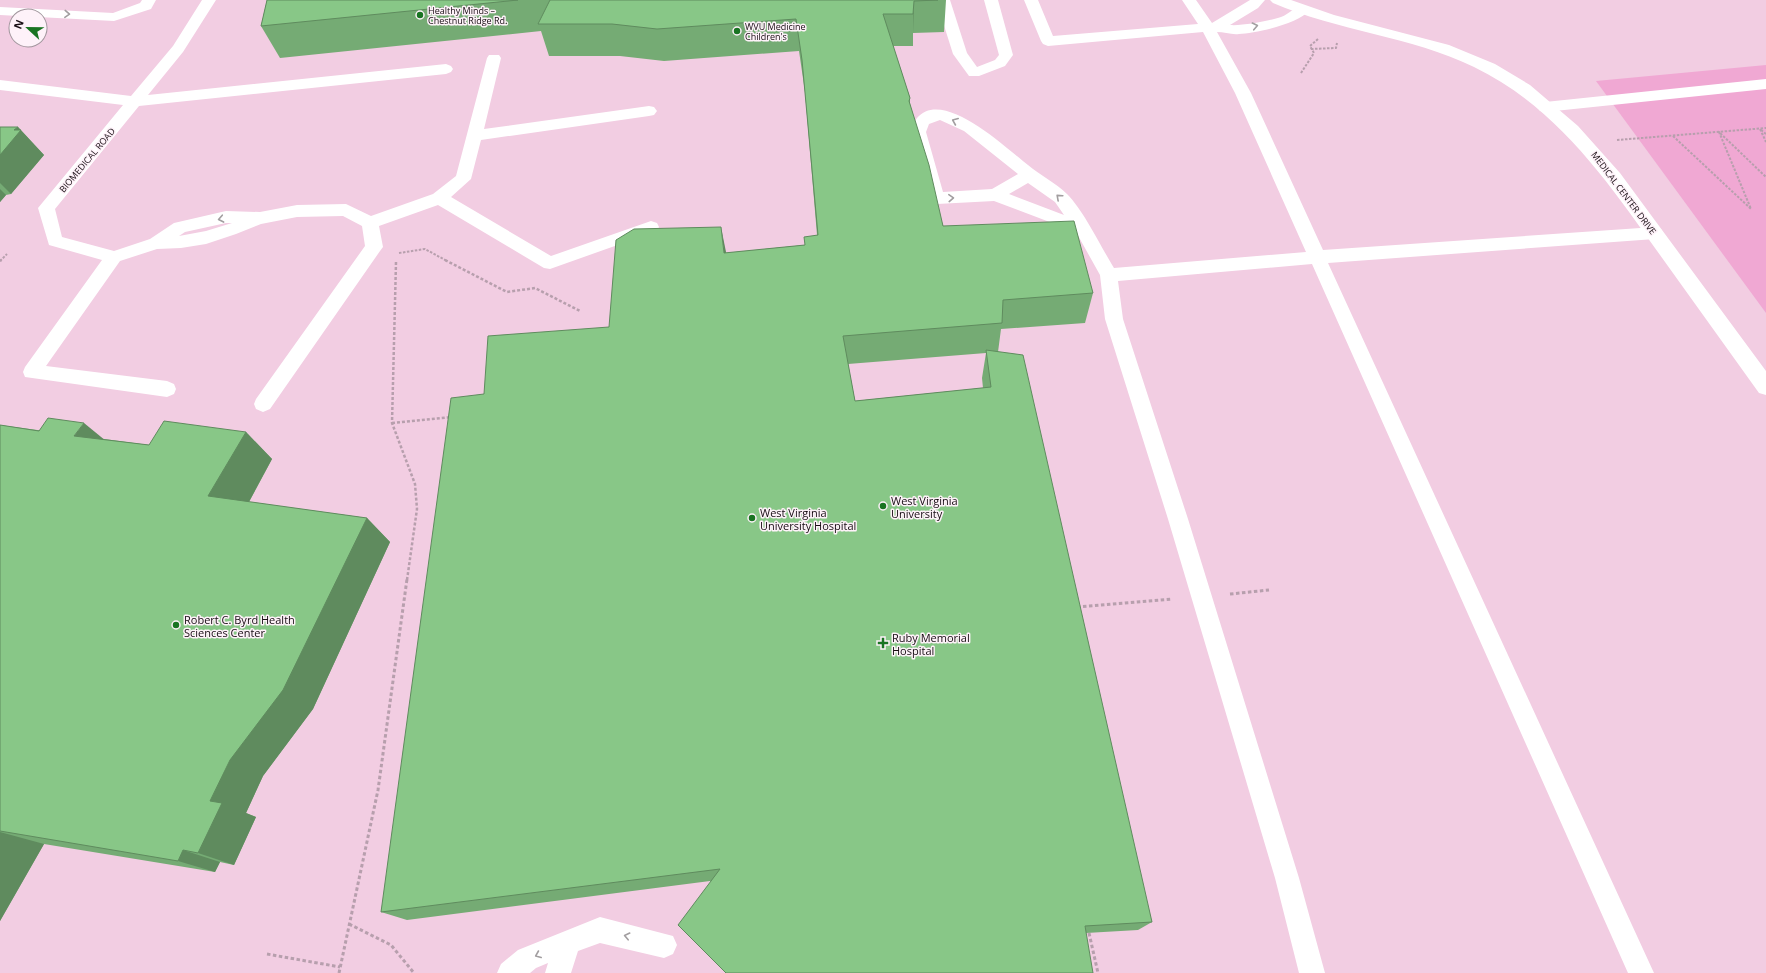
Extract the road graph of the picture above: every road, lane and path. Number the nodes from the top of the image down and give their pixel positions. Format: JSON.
{"nodes":[{"id":1,"x":150,"y":0,"type":"edge"},
{"id":2,"x":209,"y":0,"type":"edge"},
{"id":3,"x":942,"y":0,"type":"edge"},
{"id":4,"x":991,"y":0,"type":"edge"},
{"id":5,"x":1031,"y":0,"type":"edge"},
{"id":6,"x":1189,"y":0,"type":"edge"},
{"id":7,"x":1258,"y":0,"type":"edge"},
{"id":8,"x":1278,"y":0,"type":"edge"},
{"id":9,"x":1302,"y":10,"type":"junction"},
{"id":10,"x":0,"y":11,"type":"edge"},
{"id":11,"x":1212,"y":28,"type":"junction"},
{"id":12,"x":1322,"y":36,"type":"dead end"},
{"id":13,"x":494,"y":58,"type":"dead end"},
{"id":14,"x":446,"y":69,"type":"dead end"},
{"id":15,"x":1301,"y":73,"type":"dead end"},
{"id":16,"x":1766,"y":84,"type":"edge"},
{"id":17,"x":0,"y":85,"type":"edge"},
{"id":18,"x":135,"y":101,"type":"junction"},
{"id":19,"x":1545,"y":107,"type":"junction"},
{"id":20,"x":649,"y":111,"type":"dead end"},
{"id":21,"x":1766,"y":128,"type":"edge"},
{"id":22,"x":1760,"y":129,"type":"junction"},
{"id":23,"x":1719,"y":132,"type":"junction"},
{"id":24,"x":1766,"y":134,"type":"edge"},
{"id":25,"x":474,"y":136,"type":"junction"},
{"id":26,"x":1673,"y":136,"type":"junction"},
{"id":27,"x":1612,"y":141,"type":"dead end"},
{"id":28,"x":1766,"y":142,"type":"edge"},
{"id":29,"x":1029,"y":175,"type":"junction"},
{"id":30,"x":1766,"y":177,"type":"edge"},
{"id":31,"x":995,"y":195,"type":"junction"},
{"id":32,"x":439,"y":198,"type":"junction"},
{"id":33,"x":370,"y":223,"type":"junction"},
{"id":34,"x":651,"y":227,"type":"edge"},
{"id":35,"x":1082,"y":228,"type":"junction"},
{"id":36,"x":1655,"y":234,"type":"junction"},
{"id":37,"x":7,"y":254,"type":"dead end"},
{"id":38,"x":114,"y":257,"type":"junction"},
{"id":39,"x":1317,"y":257,"type":"junction"},
{"id":40,"x":0,"y":260,"type":"edge"},
{"id":41,"x":1109,"y":275,"type":"junction"},
{"id":42,"x":580,"y":311,"type":"dead end"},
{"id":43,"x":1766,"y":387,"type":"edge"},
{"id":44,"x":167,"y":389,"type":"dead end"},
{"id":45,"x":263,"y":404,"type":"dead end"},
{"id":46,"x":458,"y":416,"type":"edge"},
{"id":47,"x":392,"y":423,"type":"junction"},
{"id":48,"x":1269,"y":590,"type":"dead end"},
{"id":49,"x":1224,"y":594,"type":"dead end"},
{"id":50,"x":1177,"y":598,"type":"dead end"},
{"id":51,"x":1074,"y":607,"type":"edge"},
{"id":52,"x":349,"y":924,"type":"junction"},
{"id":53,"x":1089,"y":933,"type":"edge"},
{"id":54,"x":568,"y":942,"type":"junction"},
{"id":55,"x":664,"y":945,"type":"dead end"},
{"id":56,"x":267,"y":954,"type":"dead end"},
{"id":57,"x":340,"y":967,"type":"junction"},
{"id":58,"x":339,"y":973,"type":"edge"},
{"id":59,"x":414,"y":973,"type":"edge"},
{"id":60,"x":510,"y":973,"type":"edge"},
{"id":61,"x":558,"y":973,"type":"edge"},
{"id":62,"x":1098,"y":973,"type":"edge"},
{"id":63,"x":1312,"y":973,"type":"edge"},
{"id":64,"x":1641,"y":973,"type":"edge"}],
"edges":[{"from":10,"to":1,"type":"lane","one_way":true},
{"from":2,"to":18,"type":"lane","name":"BIOMEDICAL ROAD"},
{"from":3,"to":4,"type":"lane"},
{"from":5,"to":11,"type":"lane"},
{"from":6,"to":11,"type":"lane"},
{"from":7,"to":11,"type":"lane"},
{"from":8,"to":9,"type":"street","name":"MEDICAL CENTER DRIVE"},
{"from":11,"to":9,"type":"lane","one_way":true},
{"from":9,"to":19,"type":"street","name":"MEDICAL CENTER DRIVE"},
{"from":11,"to":39,"type":"lane"},
{"from":12,"to":15,"type":"path"},
{"from":13,"to":25,"type":"lane"},
{"from":14,"to":18,"type":"lane"},
{"from":16,"to":19,"type":"lane"},
{"from":17,"to":18,"type":"lane"},
{"from":18,"to":38,"type":"lane","name":"BIOMEDICAL ROAD"},
{"from":19,"to":36,"type":"street","name":"MEDICAL CENTER DRIVE"},
{"from":20,"to":25,"type":"lane"},
{"from":21,"to":22,"type":"path"},
{"from":22,"to":23,"type":"path"},
{"from":22,"to":24,"type":"path"},
{"from":22,"to":28,"type":"path"},
{"from":23,"to":26,"type":"path"},
{"from":23,"to":26,"type":"path"},
{"from":23,"to":30,"type":"path"},
{"from":25,"to":32,"type":"lane"},
{"from":26,"to":27,"type":"path"},
{"from":29,"to":31,"type":"lane"},
{"from":29,"to":31,"type":"lane","one_way":true},
{"from":35,"to":29,"type":"lane","one_way":true},
{"from":31,"to":35,"type":"lane"},
{"from":32,"to":33,"type":"lane"},
{"from":32,"to":34,"type":"lane"},
{"from":33,"to":38,"type":"lane"},
{"from":33,"to":45,"type":"lane"},
{"from":35,"to":41,"type":"lane"},
{"from":36,"to":39,"type":"lane"},
{"from":36,"to":43,"type":"street","name":"MEDICAL CENTER DRIVE"},
{"from":37,"to":40,"type":"path"},
{"from":38,"to":44,"type":"lane"},
{"from":39,"to":41,"type":"lane"},
{"from":39,"to":64,"type":"lane"},
{"from":41,"to":63,"type":"lane"},
{"from":42,"to":47,"type":"path"},
{"from":46,"to":47,"type":"path"},
{"from":47,"to":52,"type":"path"},
{"from":48,"to":49,"type":"path"},
{"from":50,"to":51,"type":"path"},
{"from":52,"to":57,"type":"path"},
{"from":52,"to":59,"type":"path"},
{"from":53,"to":62,"type":"path"},
{"from":55,"to":54,"type":"lane","one_way":true},
{"from":54,"to":60,"type":"lane","one_way":true},
{"from":54,"to":61,"type":"lane"},
{"from":56,"to":57,"type":"path"},
{"from":57,"to":58,"type":"path"}]}
